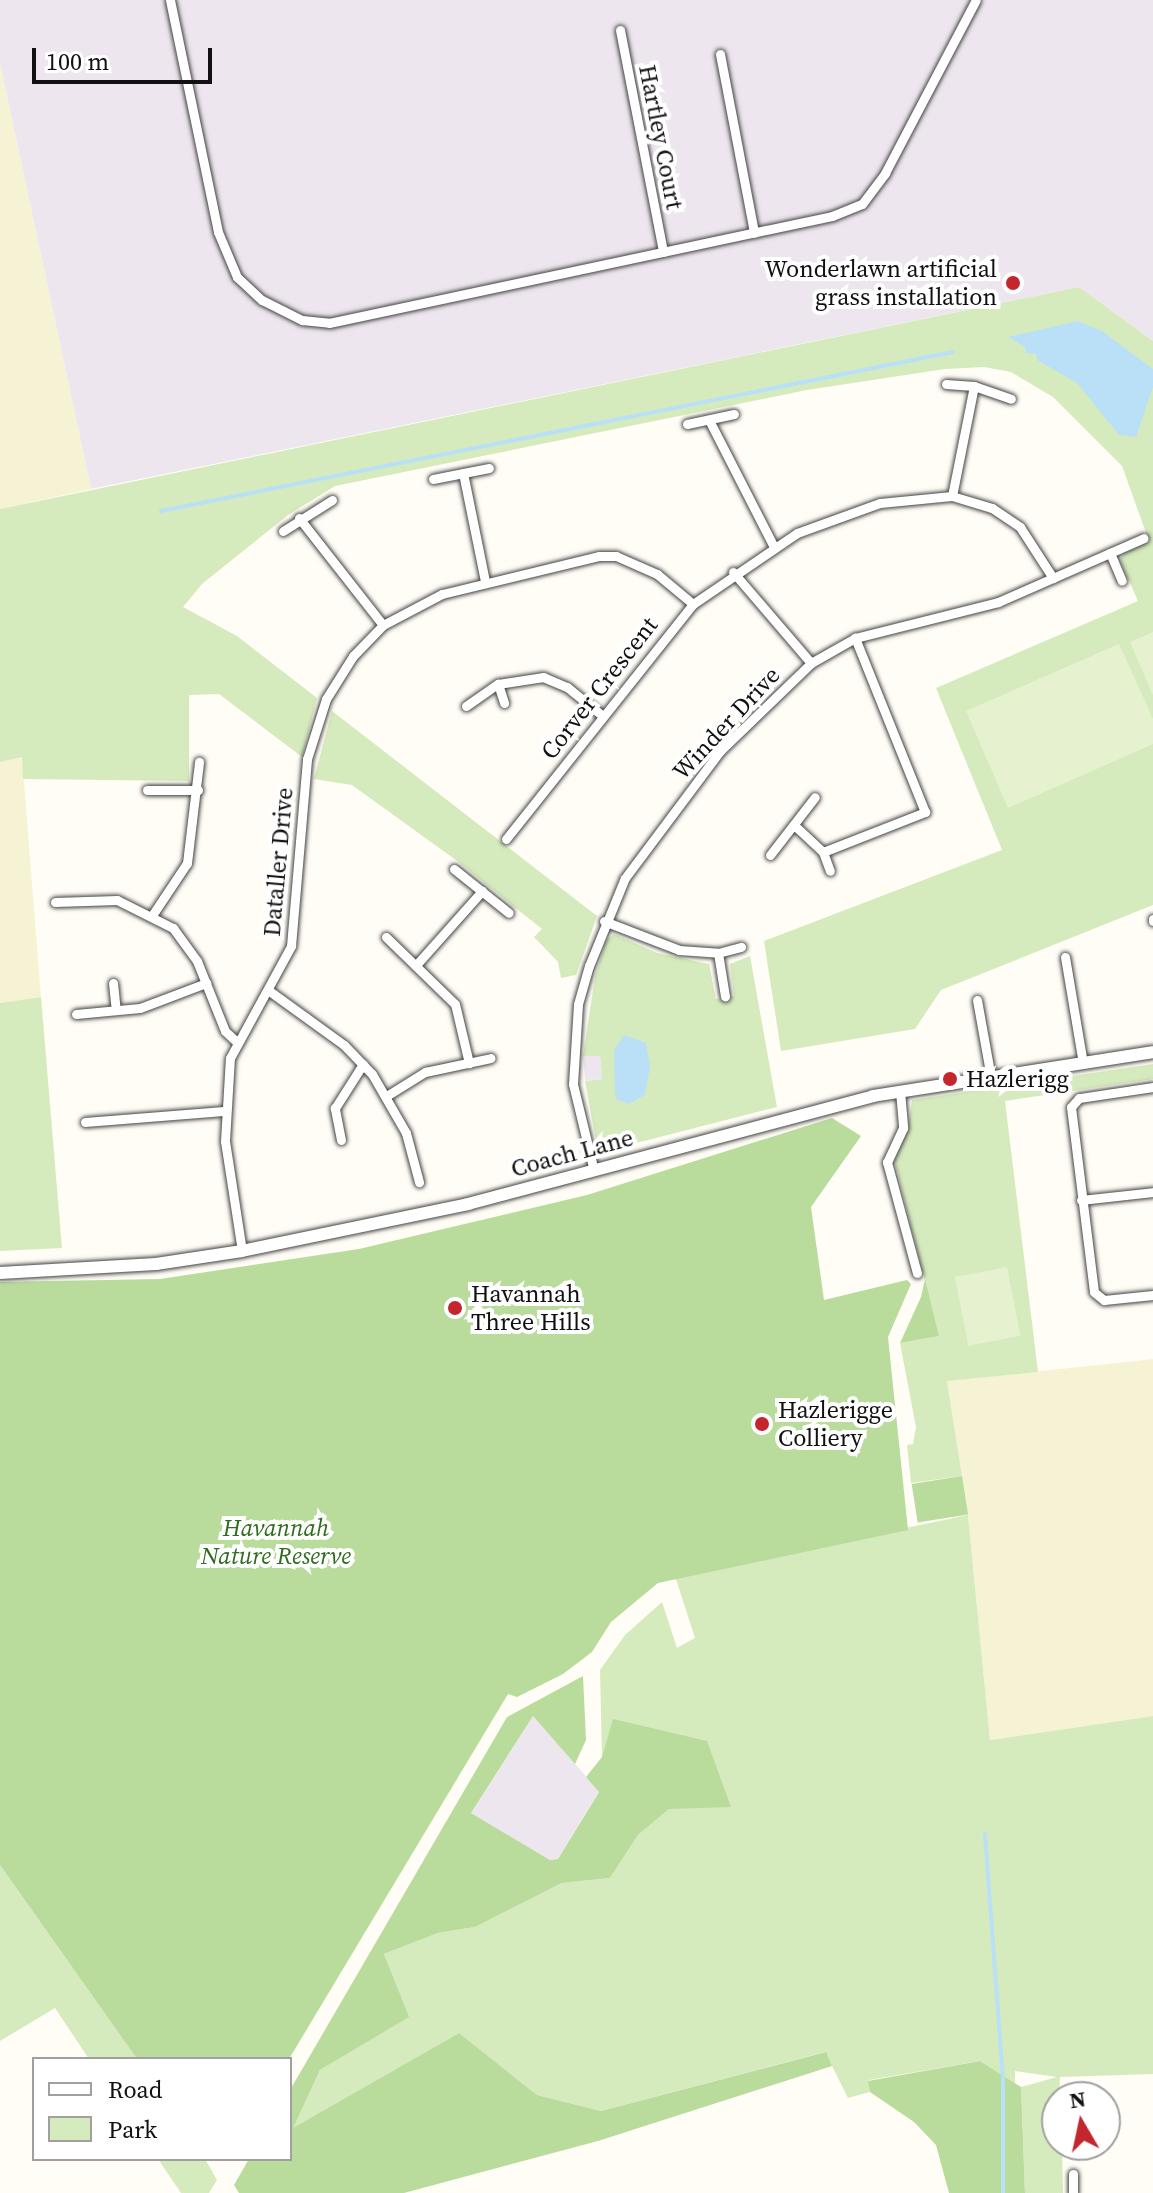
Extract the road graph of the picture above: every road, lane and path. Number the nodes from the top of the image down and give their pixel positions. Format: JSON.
{"nodes":[{"id":1,"x":170,"y":0,"type":"edge"},
{"id":2,"x":976,"y":0,"type":"edge"},
{"id":3,"x":620,"y":30,"type":"dead end"},
{"id":4,"x":720,"y":54,"type":"dead end"},
{"id":5,"x":754,"y":233,"type":"junction"},
{"id":6,"x":663,"y":252,"type":"junction"},
{"id":7,"x":946,"y":384,"type":"dead end"},
{"id":8,"x":974,"y":386,"type":"junction"},
{"id":9,"x":1011,"y":399,"type":"dead end"},
{"id":10,"x":734,"y":414,"type":"dead end"},
{"id":11,"x":709,"y":420,"type":"junction"},
{"id":12,"x":687,"y":424,"type":"dead end"},
{"id":13,"x":489,"y":468,"type":"dead end"},
{"id":14,"x":463,"y":473,"type":"junction"},
{"id":15,"x":433,"y":479,"type":"dead end"},
{"id":16,"x":952,"y":496,"type":"junction"},
{"id":17,"x":332,"y":500,"type":"dead end"},
{"id":18,"x":299,"y":518,"type":"junction"},
{"id":19,"x":283,"y":531,"type":"dead end"},
{"id":20,"x":1144,"y":538,"type":"dead end"},
{"id":21,"x":773,"y":545,"type":"junction"},
{"id":22,"x":1110,"y":553,"type":"junction"},
{"id":23,"x":733,"y":572,"type":"junction"},
{"id":24,"x":1053,"y":578,"type":"junction"},
{"id":25,"x":485,"y":581,"type":"junction"},
{"id":26,"x":1122,"y":581,"type":"dead end"},
{"id":27,"x":693,"y":604,"type":"junction"},
{"id":28,"x":383,"y":625,"type":"junction"},
{"id":29,"x":855,"y":638,"type":"junction"},
{"id":30,"x":811,"y":663,"type":"junction"},
{"id":31,"x":498,"y":684,"type":"junction"},
{"id":32,"x":504,"y":703,"type":"dead end"},
{"id":33,"x":466,"y":706,"type":"dead end"},
{"id":34,"x":603,"y":716,"type":"junction"},
{"id":35,"x":199,"y":762,"type":"dead end"},
{"id":36,"x":147,"y":790,"type":"dead end"},
{"id":37,"x":198,"y":790,"type":"junction"},
{"id":38,"x":815,"y":797,"type":"dead end"},
{"id":39,"x":794,"y":825,"type":"junction"},
{"id":40,"x":506,"y":839,"type":"dead end"},
{"id":41,"x":823,"y":852,"type":"junction"},
{"id":42,"x":770,"y":855,"type":"dead end"},
{"id":43,"x":454,"y":869,"type":"dead end"},
{"id":44,"x":830,"y":871,"type":"dead end"},
{"id":45,"x":482,"y":891,"type":"junction"},
{"id":46,"x":55,"y":902,"type":"dead end"},
{"id":47,"x":509,"y":913,"type":"dead end"},
{"id":48,"x":153,"y":914,"type":"junction"},
{"id":49,"x":604,"y":921,"type":"junction"},
{"id":50,"x":386,"y":937,"type":"dead end"},
{"id":51,"x":741,"y":947,"type":"dead end"},
{"id":52,"x":718,"y":953,"type":"junction"},
{"id":53,"x":1065,"y":957,"type":"dead end"},
{"id":54,"x":417,"y":964,"type":"junction"},
{"id":55,"x":113,"y":983,"type":"dead end"},
{"id":56,"x":206,"y":983,"type":"junction"},
{"id":57,"x":268,"y":990,"type":"junction"},
{"id":58,"x":725,"y":996,"type":"dead end"},
{"id":59,"x":977,"y":1000,"type":"dead end"},
{"id":60,"x":116,"y":1010,"type":"junction"},
{"id":61,"x":76,"y":1014,"type":"dead end"},
{"id":62,"x":237,"y":1042,"type":"junction"},
{"id":63,"x":1153,"y":1052,"type":"edge"},
{"id":64,"x":491,"y":1058,"type":"dead end"},
{"id":65,"x":469,"y":1063,"type":"junction"},
{"id":66,"x":1083,"y":1063,"type":"junction"},
{"id":67,"x":363,"y":1064,"type":"junction"},
{"id":68,"x":991,"y":1078,"type":"junction"},
{"id":69,"x":1153,"y":1087,"type":"edge"},
{"id":70,"x":900,"y":1091,"type":"junction"},
{"id":71,"x":388,"y":1095,"type":"junction"},
{"id":72,"x":224,"y":1111,"type":"junction"},
{"id":73,"x":85,"y":1122,"type":"dead end"},
{"id":74,"x":341,"y":1140,"type":"dead end"},
{"id":75,"x":594,"y":1171,"type":"junction"},
{"id":76,"x":419,"y":1182,"type":"dead end"},
{"id":77,"x":1153,"y":1192,"type":"edge"},
{"id":78,"x":1081,"y":1200,"type":"junction"},
{"id":79,"x":242,"y":1251,"type":"junction"},
{"id":80,"x":0,"y":1273,"type":"edge"},
{"id":81,"x":917,"y":1273,"type":"dead end"},
{"id":82,"x":1153,"y":1295,"type":"edge"},
{"id":83,"x":1073,"y":2174,"type":"dead end"},
{"id":84,"x":1073,"y":2193,"type":"edge"}],
"edges":[{"from":1,"to":6,"type":"street"},
{"from":2,"to":5,"type":"street"},
{"from":3,"to":6,"type":"street","name":"Hartley Court"},
{"from":4,"to":5,"type":"street"},
{"from":5,"to":6,"type":"street"},
{"from":7,"to":8,"type":"street"},
{"from":8,"to":9,"type":"street"},
{"from":8,"to":16,"type":"street"},
{"from":10,"to":11,"type":"street"},
{"from":11,"to":12,"type":"street"},
{"from":11,"to":21,"type":"street"},
{"from":13,"to":14,"type":"street"},
{"from":14,"to":15,"type":"street"},
{"from":14,"to":25,"type":"street"},
{"from":16,"to":21,"type":"street","name":"Corver Crescent"},
{"from":16,"to":24,"type":"street","name":"Corver Crescent"},
{"from":17,"to":18,"type":"street"},
{"from":18,"to":19,"type":"street"},
{"from":18,"to":28,"type":"street"},
{"from":20,"to":22,"type":"street","name":"Winder Drive"},
{"from":21,"to":23,"type":"street","name":"Corver Crescent"},
{"from":22,"to":24,"type":"street","name":"Winder Drive"},
{"from":22,"to":26,"type":"street"},
{"from":23,"to":27,"type":"street","name":"Corver Crescent"},
{"from":23,"to":30,"type":"street"},
{"from":24,"to":29,"type":"street","name":"Winder Drive"},
{"from":25,"to":27,"type":"street","name":"Dataller Drive"},
{"from":25,"to":28,"type":"street","name":"Dataller Drive"},
{"from":27,"to":34,"type":"street","name":"Corver Crescent"},
{"from":28,"to":57,"type":"street","name":"Dataller Drive"},
{"from":29,"to":30,"type":"street","name":"Winder Drive"},
{"from":29,"to":41,"type":"street"},
{"from":30,"to":49,"type":"street","name":"Winder Drive"},
{"from":31,"to":32,"type":"street"},
{"from":31,"to":33,"type":"street"},
{"from":31,"to":34,"type":"street"},
{"from":34,"to":40,"type":"street","name":"Corver Crescent"},
{"from":35,"to":37,"type":"street"},
{"from":36,"to":37,"type":"street"},
{"from":37,"to":48,"type":"street"},
{"from":38,"to":39,"type":"street"},
{"from":39,"to":41,"type":"street"},
{"from":39,"to":42,"type":"street"},
{"from":41,"to":44,"type":"street"},
{"from":43,"to":45,"type":"street"},
{"from":45,"to":47,"type":"street"},
{"from":45,"to":54,"type":"street"},
{"from":46,"to":48,"type":"street"},
{"from":48,"to":56,"type":"street"},
{"from":49,"to":52,"type":"street"},
{"from":49,"to":75,"type":"street","name":"Winder Drive"},
{"from":50,"to":54,"type":"street"},
{"from":51,"to":52,"type":"street"},
{"from":52,"to":58,"type":"street"},
{"from":53,"to":66,"type":"street"},
{"from":54,"to":65,"type":"street"},
{"from":55,"to":60,"type":"street"},
{"from":56,"to":60,"type":"street"},
{"from":56,"to":62,"type":"street"},
{"from":57,"to":62,"type":"street","name":"Dataller Drive"},
{"from":57,"to":67,"type":"street"},
{"from":59,"to":68,"type":"street"},
{"from":60,"to":61,"type":"street"},
{"from":62,"to":72,"type":"street","name":"Dataller Drive"},
{"from":63,"to":66,"type":"street","name":"Coach Lane"},
{"from":64,"to":65,"type":"street"},
{"from":65,"to":71,"type":"street"},
{"from":66,"to":68,"type":"street","name":"Coach Lane"},
{"from":67,"to":71,"type":"street"},
{"from":67,"to":74,"type":"street"},
{"from":68,"to":70,"type":"street","name":"Coach Lane"},
{"from":69,"to":78,"type":"street"},
{"from":70,"to":75,"type":"street","name":"Coach Lane"},
{"from":70,"to":81,"type":"street"},
{"from":71,"to":76,"type":"street"},
{"from":72,"to":73,"type":"street"},
{"from":72,"to":79,"type":"street","name":"Dataller Drive"},
{"from":75,"to":79,"type":"street","name":"Coach Lane"},
{"from":77,"to":78,"type":"street"},
{"from":78,"to":82,"type":"street"},
{"from":79,"to":80,"type":"street","name":"Coach Lane"},
{"from":83,"to":84,"type":"street"}]}
